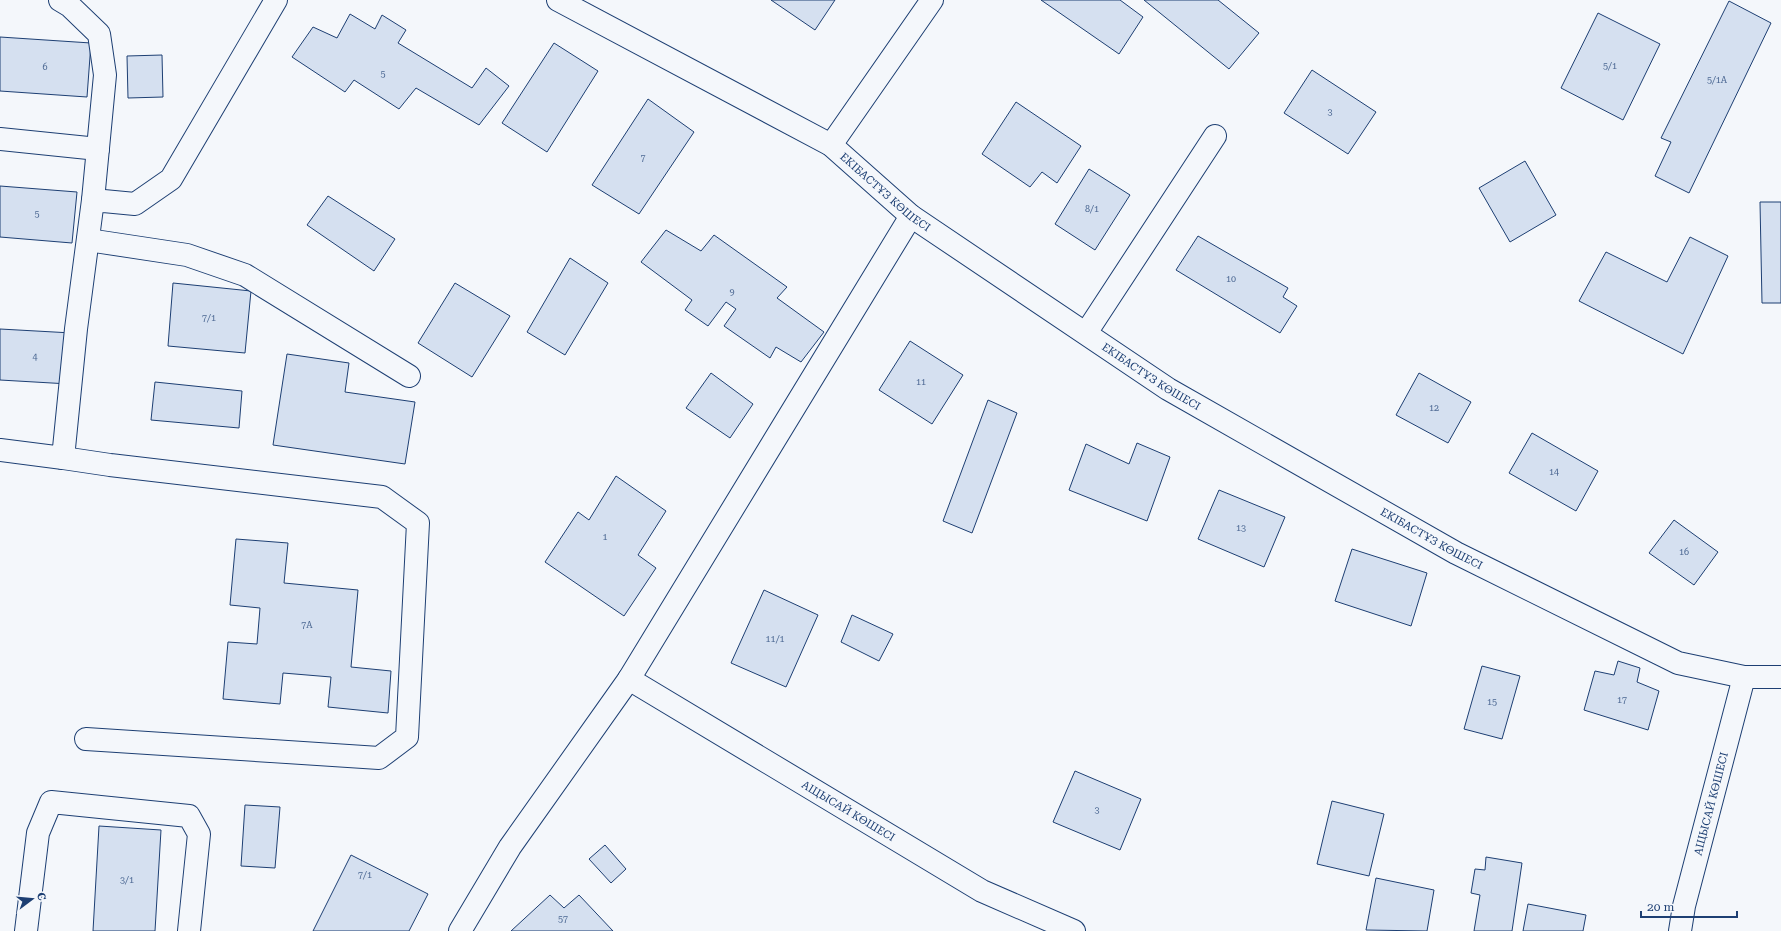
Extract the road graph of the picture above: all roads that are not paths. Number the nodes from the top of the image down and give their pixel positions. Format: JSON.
{"nodes":[{"id":1,"x":60,"y":0,"type":"edge"},
{"id":2,"x":276,"y":0,"type":"edge"},
{"id":3,"x":558,"y":0,"type":"edge"},
{"id":4,"x":932,"y":0,"type":"edge"},
{"id":5,"x":588,"y":7,"type":"edge"},
{"id":6,"x":1215,"y":136,"type":"dead end"},
{"id":7,"x":0,"y":139,"type":"edge"},
{"id":8,"x":831,"y":145,"type":"junction"},
{"id":9,"x":98,"y":149,"type":"junction"},
{"id":10,"x":93,"y":200,"type":"junction"},
{"id":11,"x":911,"y":216,"type":"junction"},
{"id":12,"x":88,"y":240,"type":"junction"},
{"id":13,"x":1086,"y":333,"type":"junction"},
{"id":14,"x":409,"y":376,"type":"dead end"},
{"id":15,"x":0,"y":450,"type":"edge"},
{"id":16,"x":63,"y":458,"type":"junction"},
{"id":17,"x":1744,"y":677,"type":"junction"},
{"id":18,"x":1781,"y":677,"type":"edge"},
{"id":19,"x":629,"y":678,"type":"junction"},
{"id":20,"x":86,"y":739,"type":"dead end"},
{"id":21,"x":26,"y":931,"type":"edge"},
{"id":22,"x":189,"y":931,"type":"edge"},
{"id":23,"x":460,"y":931,"type":"edge"},
{"id":24,"x":1074,"y":931,"type":"edge"},
{"id":25,"x":1680,"y":931,"type":"edge"}],
"edges":[{"from":1,"to":9,"type":"street"},
{"from":2,"to":10,"type":"street"},
{"from":3,"to":5,"type":"street","name":"ЕКІБАСТҰЗ КӨШЕСІ"},
{"from":4,"to":8,"type":"street"},
{"from":5,"to":8,"type":"street","name":"ЕКІБАСТҰЗ КӨШЕСІ"},
{"from":6,"to":13,"type":"street"},
{"from":7,"to":9,"type":"street"},
{"from":8,"to":11,"type":"street","name":"ЕКІБАСТҰЗ КӨШЕСІ"},
{"from":9,"to":10,"type":"street"},
{"from":10,"to":12,"type":"street"},
{"from":11,"to":13,"type":"street","name":"ЕКІБАСТҰЗ КӨШЕСІ"},
{"from":11,"to":19,"type":"street"},
{"from":12,"to":14,"type":"street"},
{"from":12,"to":16,"type":"street"},
{"from":13,"to":17,"type":"street","name":"ЕКІБАСТҰЗ КӨШЕСІ"},
{"from":15,"to":16,"type":"street"},
{"from":16,"to":20,"type":"street"},
{"from":17,"to":18,"type":"street","name":"ЕКІБАСТҰЗ КӨШЕСІ"},
{"from":17,"to":25,"type":"street","name":"АЩЫСАЙ КӨШЕСІ"},
{"from":19,"to":23,"type":"street"},
{"from":19,"to":24,"type":"street","name":"АЩЫСАЙ КӨШЕСІ"},
{"from":21,"to":22,"type":"street"}]}
